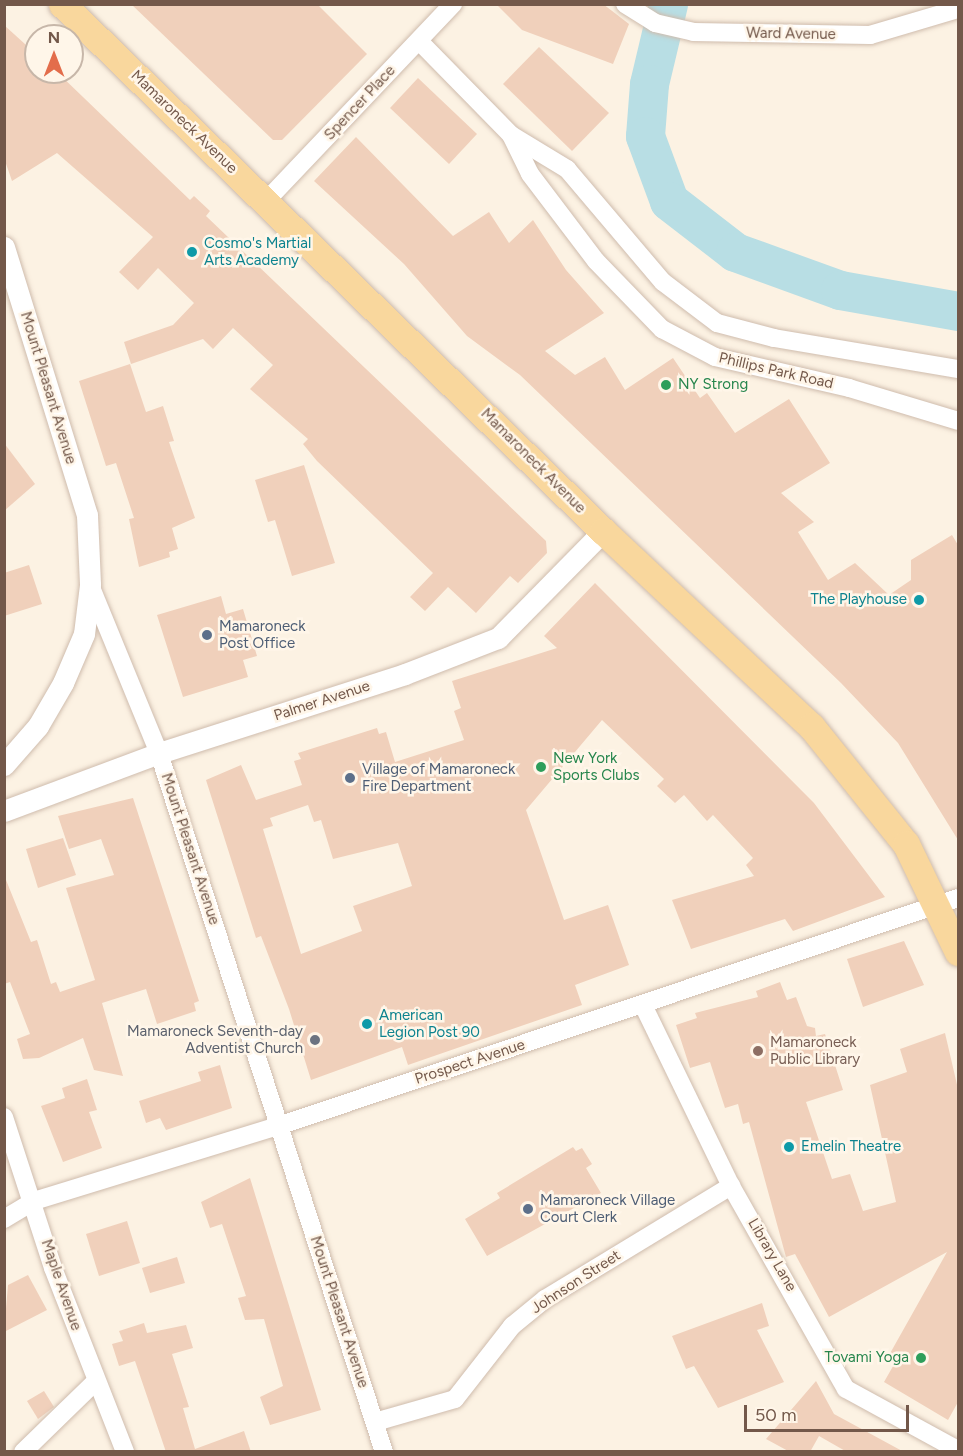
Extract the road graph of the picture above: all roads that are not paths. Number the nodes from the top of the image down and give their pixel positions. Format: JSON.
{"nodes":[{"id":1,"x":62,"y":4,"type":"edge"},
{"id":2,"x":453,"y":4,"type":"edge"},
{"id":3,"x":625,"y":4,"type":"edge"},
{"id":4,"x":958,"y":9,"type":"edge"},
{"id":5,"x":418,"y":41,"type":"junction"},
{"id":6,"x":512,"y":135,"type":"junction"},
{"id":7,"x":267,"y":201,"type":"junction"},
{"id":8,"x":4,"y":247,"type":"edge"},
{"id":9,"x":958,"y":369,"type":"edge"},
{"id":10,"x":958,"y":421,"type":"edge"},
{"id":11,"x":603,"y":531,"type":"junction"},
{"id":12,"x":90,"y":585,"type":"junction"},
{"id":13,"x":159,"y":753,"type":"junction"},
{"id":14,"x":4,"y":765,"type":"edge"},
{"id":15,"x":4,"y":811,"type":"edge"},
{"id":16,"x":948,"y":902,"type":"edge"},
{"id":17,"x":958,"y":951,"type":"edge"},
{"id":18,"x":643,"y":1005,"type":"junction"},
{"id":19,"x":4,"y":1117,"type":"edge"},
{"id":20,"x":278,"y":1126,"type":"junction"},
{"id":21,"x":731,"y":1186,"type":"junction"},
{"id":22,"x":34,"y":1201,"type":"junction"},
{"id":23,"x":4,"y":1219,"type":"edge"},
{"id":24,"x":96,"y":1381,"type":"junction"},
{"id":25,"x":375,"y":1422,"type":"junction"},
{"id":26,"x":958,"y":1450,"type":"edge"},
{"id":27,"x":23,"y":1452,"type":"edge"},
{"id":28,"x":125,"y":1452,"type":"edge"},
{"id":29,"x":384,"y":1452,"type":"edge"}],
"edges":[{"from":1,"to":7,"type":"main road","name":"Mamaroneck Avenue"},
{"from":2,"to":5,"type":"street","name":"Spencer Place"},
{"from":3,"to":4,"type":"street","name":"Ward Avenue"},
{"from":5,"to":6,"type":"street","name":"Phillips Park Road"},
{"from":5,"to":7,"type":"street","name":"Spencer Place"},
{"from":6,"to":9,"type":"street","name":"Phillips Park Road"},
{"from":6,"to":10,"type":"street","name":"Phillips Park Road"},
{"from":7,"to":11,"type":"main road","name":"Mamaroneck Avenue"},
{"from":8,"to":12,"type":"street","name":"Mount Pleasant Avenue"},
{"from":11,"to":13,"type":"street","name":"Palmer Avenue"},
{"from":11,"to":16,"type":"main road","name":"Mamaroneck Avenue"},
{"from":12,"to":13,"type":"street","name":"Mount Pleasant Avenue"},
{"from":12,"to":14,"type":"street"},
{"from":13,"to":15,"type":"street","name":"Palmer Avenue"},
{"from":13,"to":20,"type":"street","name":"Mount Pleasant Avenue"},
{"from":16,"to":17,"type":"main road","name":"Mamaroneck Avenue"},
{"from":16,"to":18,"type":"street","name":"Prospect Avenue"},
{"from":18,"to":20,"type":"street","name":"Prospect Avenue"},
{"from":18,"to":21,"type":"street","name":"Library Lane"},
{"from":19,"to":22,"type":"street","name":"Maple Avenue"},
{"from":20,"to":22,"type":"street","name":"Prospect Avenue"},
{"from":20,"to":25,"type":"street","name":"Mount Pleasant Avenue"},
{"from":21,"to":25,"type":"street","name":"Johnson Street"},
{"from":21,"to":26,"type":"street","name":"Library Lane"},
{"from":22,"to":23,"type":"street","name":"Prospect Avenue"},
{"from":22,"to":24,"type":"street","name":"Maple Avenue"},
{"from":24,"to":27,"type":"street"},
{"from":24,"to":28,"type":"street","name":"Maple Avenue"},
{"from":25,"to":29,"type":"street","name":"Mount Pleasant Avenue"}]}
